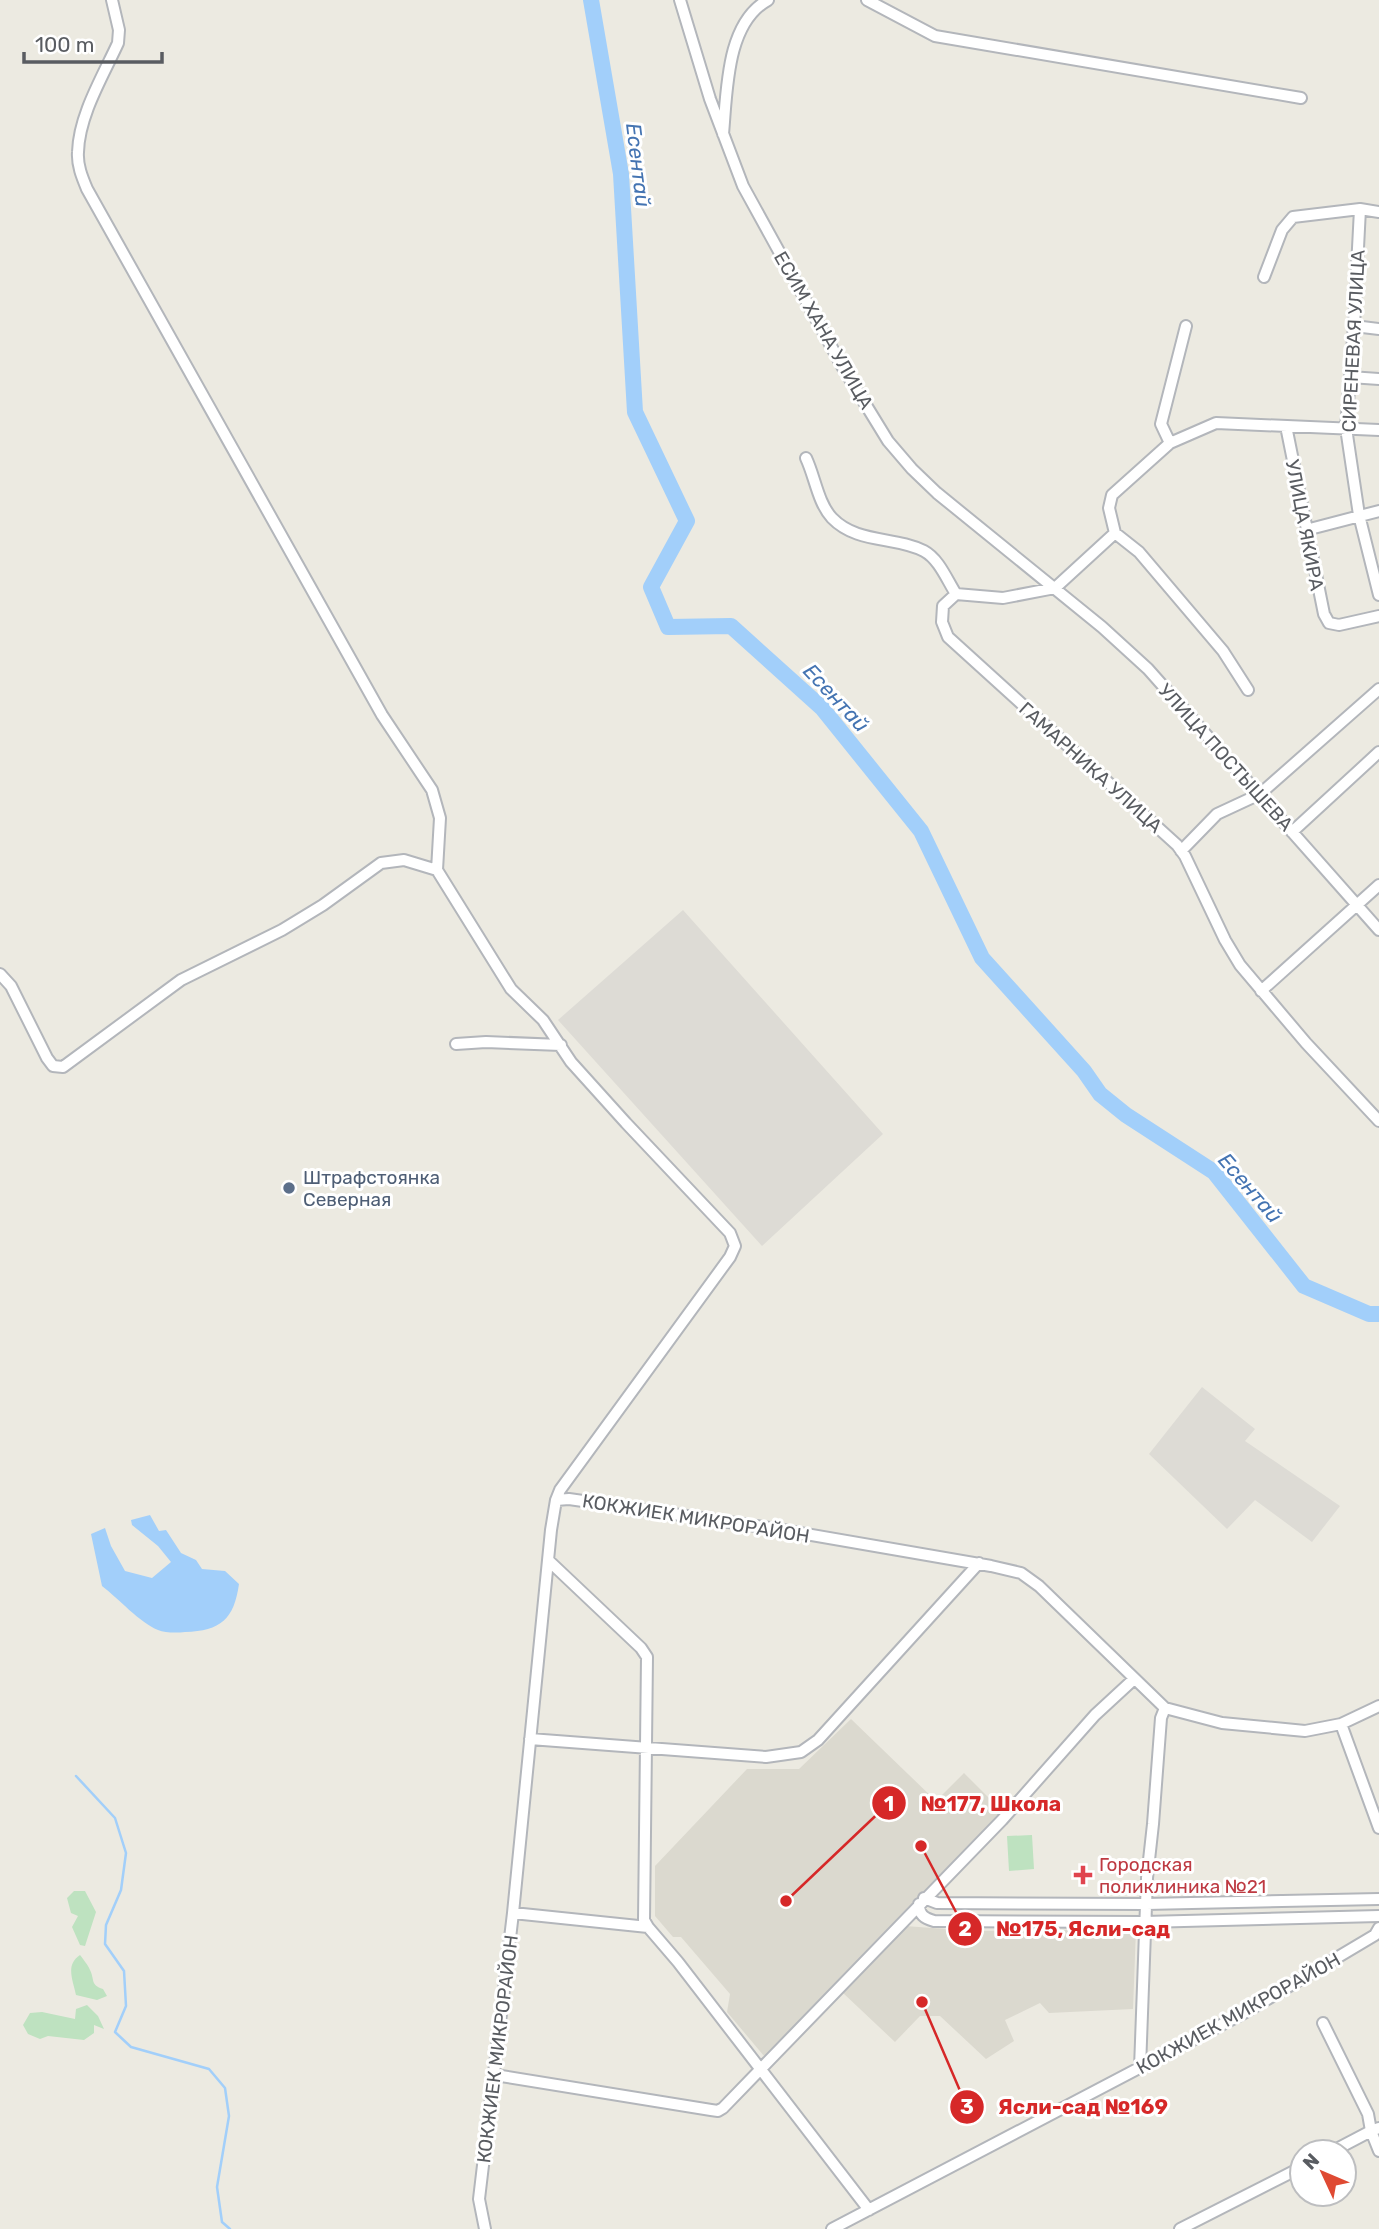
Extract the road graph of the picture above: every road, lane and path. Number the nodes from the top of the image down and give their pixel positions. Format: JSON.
{"nodes":[{"id":1,"x":112,"y":0,"type":"edge"},
{"id":2,"x":680,"y":0,"type":"edge"},
{"id":3,"x":768,"y":0,"type":"edge"},
{"id":4,"x":867,"y":0,"type":"edge"},
{"id":5,"x":1301,"y":98,"type":"dead end"},
{"id":6,"x":723,"y":137,"type":"junction"},
{"id":7,"x":1360,"y":209,"type":"junction"},
{"id":8,"x":1379,"y":212,"type":"edge"},
{"id":9,"x":1264,"y":277,"type":"dead end"},
{"id":10,"x":1186,"y":326,"type":"dead end"},
{"id":11,"x":1354,"y":326,"type":"junction"},
{"id":12,"x":1379,"y":328,"type":"edge"},
{"id":13,"x":1350,"y":377,"type":"junction"},
{"id":14,"x":1379,"y":379,"type":"edge"},
{"id":15,"x":1286,"y":426,"type":"junction"},
{"id":16,"x":1346,"y":428,"type":"junction"},
{"id":17,"x":1379,"y":430,"type":"edge"},
{"id":18,"x":1170,"y":443,"type":"junction"},
{"id":19,"x":806,"y":458,"type":"dead end"},
{"id":20,"x":1379,"y":511,"type":"edge"},
{"id":21,"x":1359,"y":516,"type":"junction"},
{"id":22,"x":1306,"y":530,"type":"junction"},
{"id":23,"x":1115,"y":533,"type":"junction"},
{"id":24,"x":1059,"y":592,"type":"junction"},
{"id":25,"x":956,"y":594,"type":"junction"},
{"id":26,"x":1379,"y":595,"type":"edge"},
{"id":27,"x":1379,"y":616,"type":"edge"},
{"id":28,"x":1248,"y":690,"type":"dead end"},
{"id":29,"x":1379,"y":690,"type":"edge"},
{"id":30,"x":1379,"y":751,"type":"edge"},
{"id":31,"x":1260,"y":794,"type":"junction"},
{"id":32,"x":1292,"y":832,"type":"junction"},
{"id":33,"x":1181,"y":851,"type":"junction"},
{"id":34,"x":437,"y":870,"type":"junction"},
{"id":35,"x":1379,"y":885,"type":"edge"},
{"id":36,"x":1357,"y":903,"type":"junction"},
{"id":37,"x":1379,"y":930,"type":"edge"},
{"id":38,"x":0,"y":974,"type":"edge"},
{"id":39,"x":1261,"y":991,"type":"junction"},
{"id":40,"x":456,"y":1044,"type":"dead end"},
{"id":41,"x":561,"y":1045,"type":"junction"},
{"id":42,"x":1379,"y":1121,"type":"edge"},
{"id":43,"x":556,"y":1500,"type":"junction"},
{"id":44,"x":548,"y":1560,"type":"junction"},
{"id":45,"x":979,"y":1563,"type":"junction"},
{"id":46,"x":1133,"y":1679,"type":"junction"},
{"id":47,"x":1379,"y":1706,"type":"edge"},
{"id":48,"x":1165,"y":1708,"type":"junction"},
{"id":49,"x":1341,"y":1724,"type":"junction"},
{"id":50,"x":530,"y":1739,"type":"junction"},
{"id":51,"x":647,"y":1748,"type":"junction"},
{"id":52,"x":1379,"y":1828,"type":"edge"},
{"id":53,"x":1379,"y":1899,"type":"edge"},
{"id":54,"x":921,"y":1901,"type":"junction"},
{"id":55,"x":1146,"y":1904,"type":"junction"},
{"id":56,"x":513,"y":1913,"type":"junction"},
{"id":57,"x":1379,"y":1916,"type":"edge"},
{"id":58,"x":1145,"y":1922,"type":"junction"},
{"id":59,"x":648,"y":1927,"type":"junction"},
{"id":60,"x":1379,"y":1927,"type":"edge"},
{"id":61,"x":1323,"y":2023,"type":"dead end"},
{"id":62,"x":1140,"y":2068,"type":"junction"},
{"id":63,"x":760,"y":2070,"type":"junction"},
{"id":64,"x":495,"y":2075,"type":"junction"},
{"id":65,"x":1375,"y":2133,"type":"edge"},
{"id":66,"x":1358,"y":2140,"type":"edge"},
{"id":67,"x":1379,"y":2151,"type":"edge"},
{"id":68,"x":1288,"y":2174,"type":"edge"},
{"id":69,"x":869,"y":2210,"type":"junction"},
{"id":70,"x":485,"y":2229,"type":"edge"},
{"id":71,"x":832,"y":2229,"type":"edge"},
{"id":72,"x":1180,"y":2229,"type":"edge"}],
"edges":[{"from":1,"to":34,"type":"street"},
{"from":2,"to":6,"type":"street","name":"ЕСИМ ХАНА УЛИЦА"},
{"from":3,"to":6,"type":"street"},
{"from":4,"to":5,"type":"street"},
{"from":6,"to":24,"type":"street","name":"ЕСИМ ХАНА УЛИЦА"},
{"from":7,"to":8,"type":"street"},
{"from":7,"to":9,"type":"street"},
{"from":7,"to":11,"type":"street","name":"СИРЕНЕВАЯ УЛИЦА"},
{"from":10,"to":18,"type":"street"},
{"from":11,"to":12,"type":"street"},
{"from":11,"to":13,"type":"street","name":"СИРЕНЕВАЯ УЛИЦА"},
{"from":13,"to":14,"type":"street"},
{"from":13,"to":16,"type":"street","name":"СИРЕНЕВАЯ УЛИЦА"},
{"from":15,"to":16,"type":"street"},
{"from":15,"to":18,"type":"street"},
{"from":15,"to":22,"type":"street","name":"УЛИЦА ЯКИРА"},
{"from":16,"to":17,"type":"street"},
{"from":16,"to":21,"type":"street","name":"СИРЕНЕВАЯ УЛИЦА"},
{"from":18,"to":23,"type":"street"},
{"from":19,"to":25,"type":"street"},
{"from":20,"to":21,"type":"street"},
{"from":21,"to":22,"type":"street"},
{"from":21,"to":26,"type":"street","name":"СИРЕНЕВАЯ УЛИЦА"},
{"from":22,"to":27,"type":"street","name":"УЛИЦА ЯКИРА"},
{"from":23,"to":24,"type":"street"},
{"from":23,"to":28,"type":"street"},
{"from":24,"to":25,"type":"street"},
{"from":24,"to":31,"type":"street","name":"УЛИЦА ПОСТЫШЕВА"},
{"from":25,"to":33,"type":"street","name":"ГАМАРНИКА УЛИЦА"},
{"from":29,"to":31,"type":"street"},
{"from":30,"to":32,"type":"street"},
{"from":31,"to":32,"type":"street","name":"УЛИЦА ПОСТЫШЕВА"},
{"from":31,"to":33,"type":"street"},
{"from":32,"to":36,"type":"street","name":"УЛИЦА ПОСТЫШЕВА"},
{"from":33,"to":39,"type":"street","name":"ГАМАРНИКА УЛИЦА"},
{"from":34,"to":38,"type":"street"},
{"from":34,"to":41,"type":"street"},
{"from":35,"to":36,"type":"street"},
{"from":36,"to":37,"type":"street","name":"УЛИЦА ПОСТЫШЕВА"},
{"from":36,"to":39,"type":"street"},
{"from":39,"to":42,"type":"street","name":"ГАМАРНИКА УЛИЦА"},
{"from":40,"to":41,"type":"street"},
{"from":41,"to":43,"type":"street"},
{"from":43,"to":44,"type":"street","name":"КОКЖИЕК МИКРОРАЙОН"},
{"from":43,"to":45,"type":"street","name":"КОКЖИЕК МИКРОРАЙОН"},
{"from":44,"to":50,"type":"street","name":"КОКЖИЕК МИКРОРАЙОН"},
{"from":44,"to":51,"type":"street"},
{"from":45,"to":46,"type":"street","name":"КОКЖИЕК МИКРОРАЙОН"},
{"from":45,"to":51,"type":"street"},
{"from":46,"to":48,"type":"street","name":"КОКЖИЕК МИКРОРАЙОН"},
{"from":46,"to":54,"type":"street"},
{"from":47,"to":49,"type":"street","name":"КОКЖИЕК МИКРОРАЙОН"},
{"from":48,"to":49,"type":"street","name":"КОКЖИЕК МИКРОРАЙОН"},
{"from":48,"to":55,"type":"street"},
{"from":49,"to":52,"type":"street"},
{"from":50,"to":51,"type":"street"},
{"from":50,"to":56,"type":"street","name":"КОКЖИЕК МИКРОРАЙОН"},
{"from":51,"to":59,"type":"street"},
{"from":53,"to":55,"type":"street"},
{"from":54,"to":55,"type":"street"},
{"from":54,"to":58,"type":"street"},
{"from":54,"to":63,"type":"street"},
{"from":55,"to":58,"type":"street"},
{"from":56,"to":59,"type":"street"},
{"from":56,"to":64,"type":"street","name":"КОКЖИЕК МИКРОРАЙОН"},
{"from":57,"to":58,"type":"street"},
{"from":58,"to":62,"type":"street"},
{"from":59,"to":63,"type":"street"},
{"from":60,"to":62,"type":"street","name":"КОКЖИЕК МИКРОРАЙОН"},
{"from":61,"to":65,"type":"street"},
{"from":62,"to":69,"type":"street","name":"КОКЖИЕК МИКРОРАЙОН"},
{"from":63,"to":64,"type":"street"},
{"from":63,"to":69,"type":"street"},
{"from":64,"to":70,"type":"street","name":"КОКЖИЕК МИКРОРАЙОН"},
{"from":65,"to":66,"type":"street"},
{"from":65,"to":67,"type":"street"},
{"from":68,"to":72,"type":"street"},
{"from":69,"to":71,"type":"street","name":"КОКЖИЕК МИКРОРАЙОН"}]}
